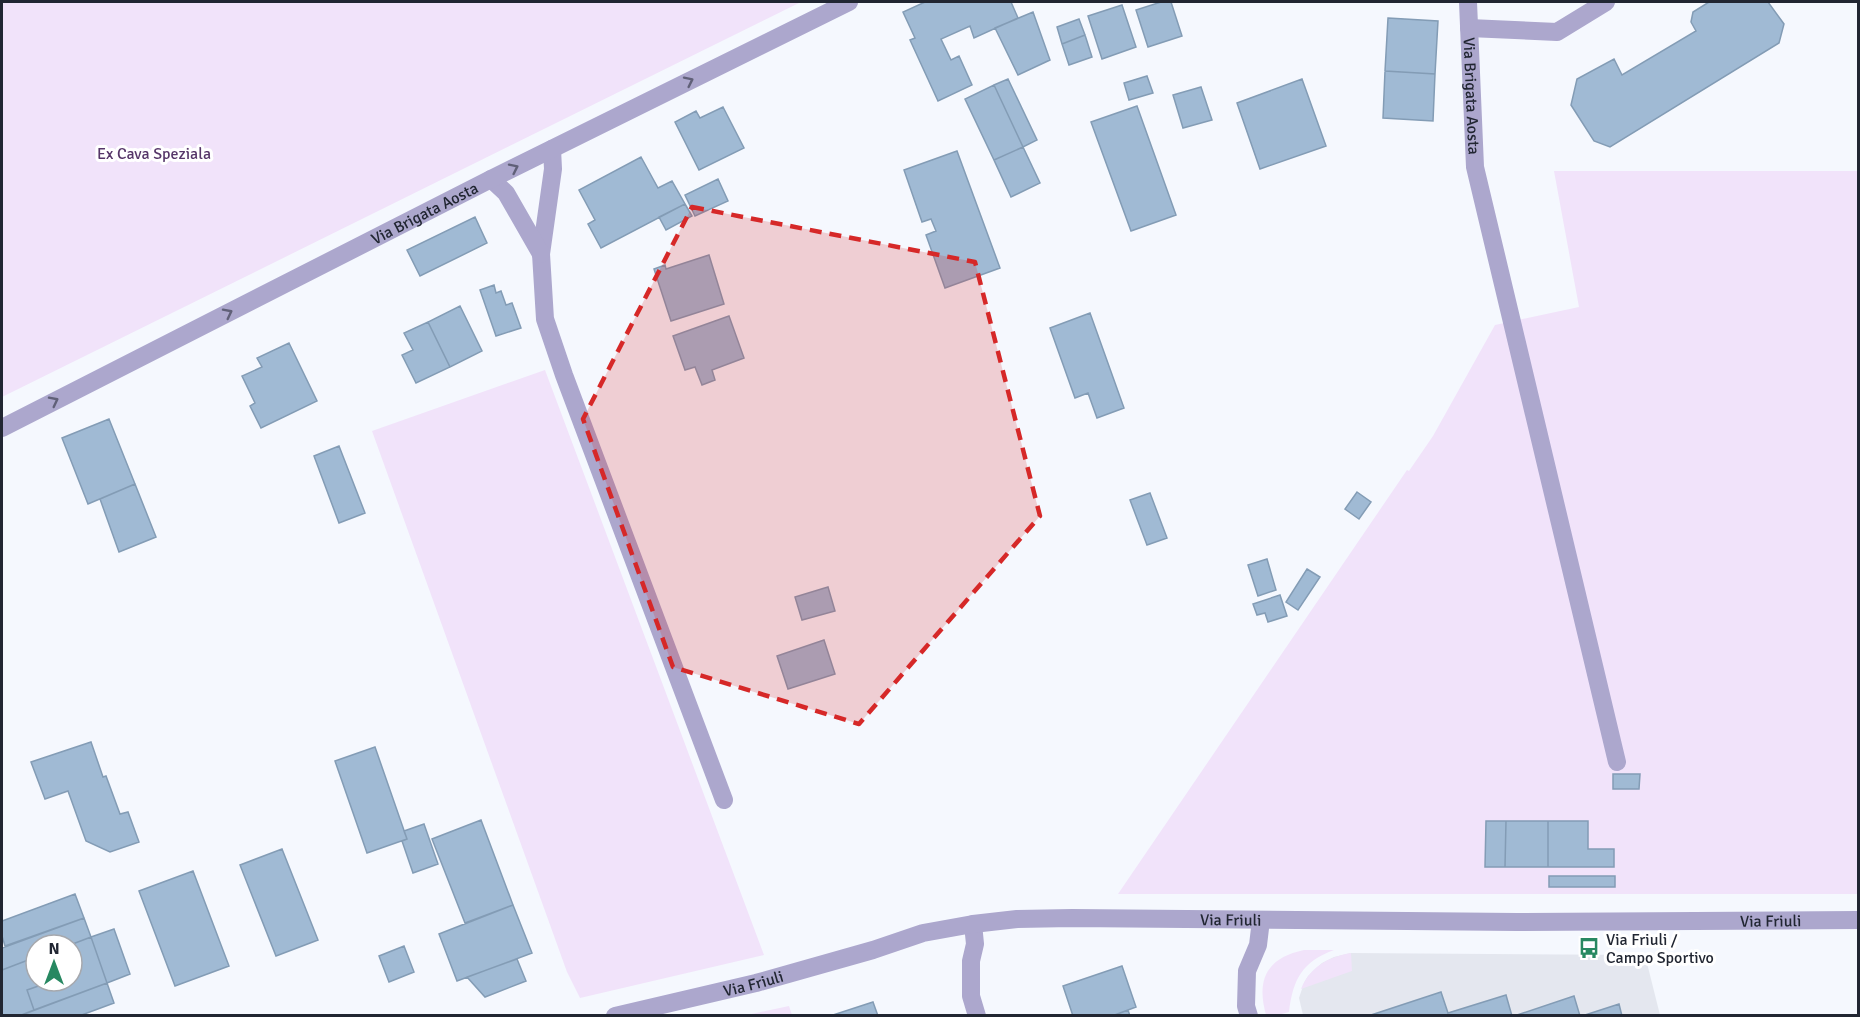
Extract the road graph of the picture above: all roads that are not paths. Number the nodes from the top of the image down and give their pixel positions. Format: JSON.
{"nodes":[{"id":1,"x":849,"y":2,"type":"edge"},
{"id":2,"x":1467,"y":2,"type":"edge"},
{"id":3,"x":1606,"y":2,"type":"edge"},
{"id":4,"x":1469,"y":28,"type":"junction"},
{"id":5,"x":552,"y":149,"type":"junction"},
{"id":6,"x":491,"y":179,"type":"junction"},
{"id":7,"x":541,"y":254,"type":"junction"},
{"id":8,"x":2,"y":428,"type":"edge"},
{"id":9,"x":1617,"y":762,"type":"dead end"},
{"id":10,"x":724,"y":800,"type":"dead end"},
{"id":11,"x":1261,"y":920,"type":"junction"},
{"id":12,"x":1858,"y":920,"type":"edge"},
{"id":13,"x":973,"y":924,"type":"junction"},
{"id":14,"x":615,"y":1016,"type":"edge"},
{"id":15,"x":977,"y":1016,"type":"edge"},
{"id":16,"x":1249,"y":1016,"type":"edge"}],
"edges":[{"from":5,"to":1,"type":"street","name":"Via Brigata Aosta","one_way":true},
{"from":2,"to":4,"type":"street","name":"Via Brigata Aosta"},
{"from":3,"to":4,"type":"street","name":"Via Brigata Aosta"},
{"from":4,"to":9,"type":"street","name":"Via Brigata Aosta"},
{"from":6,"to":5,"type":"street","name":"Via Brigata Aosta","one_way":true},
{"from":5,"to":7,"type":"street"},
{"from":6,"to":7,"type":"street"},
{"from":8,"to":6,"type":"street","name":"Via Brigata Aosta","one_way":true},
{"from":7,"to":10,"type":"street"},
{"from":11,"to":12,"type":"street","name":"Via Friuli"},
{"from":11,"to":13,"type":"street","name":"Via Friuli"},
{"from":11,"to":16,"type":"street"},
{"from":13,"to":14,"type":"street","name":"Via Friuli"},
{"from":13,"to":15,"type":"street"}]}
